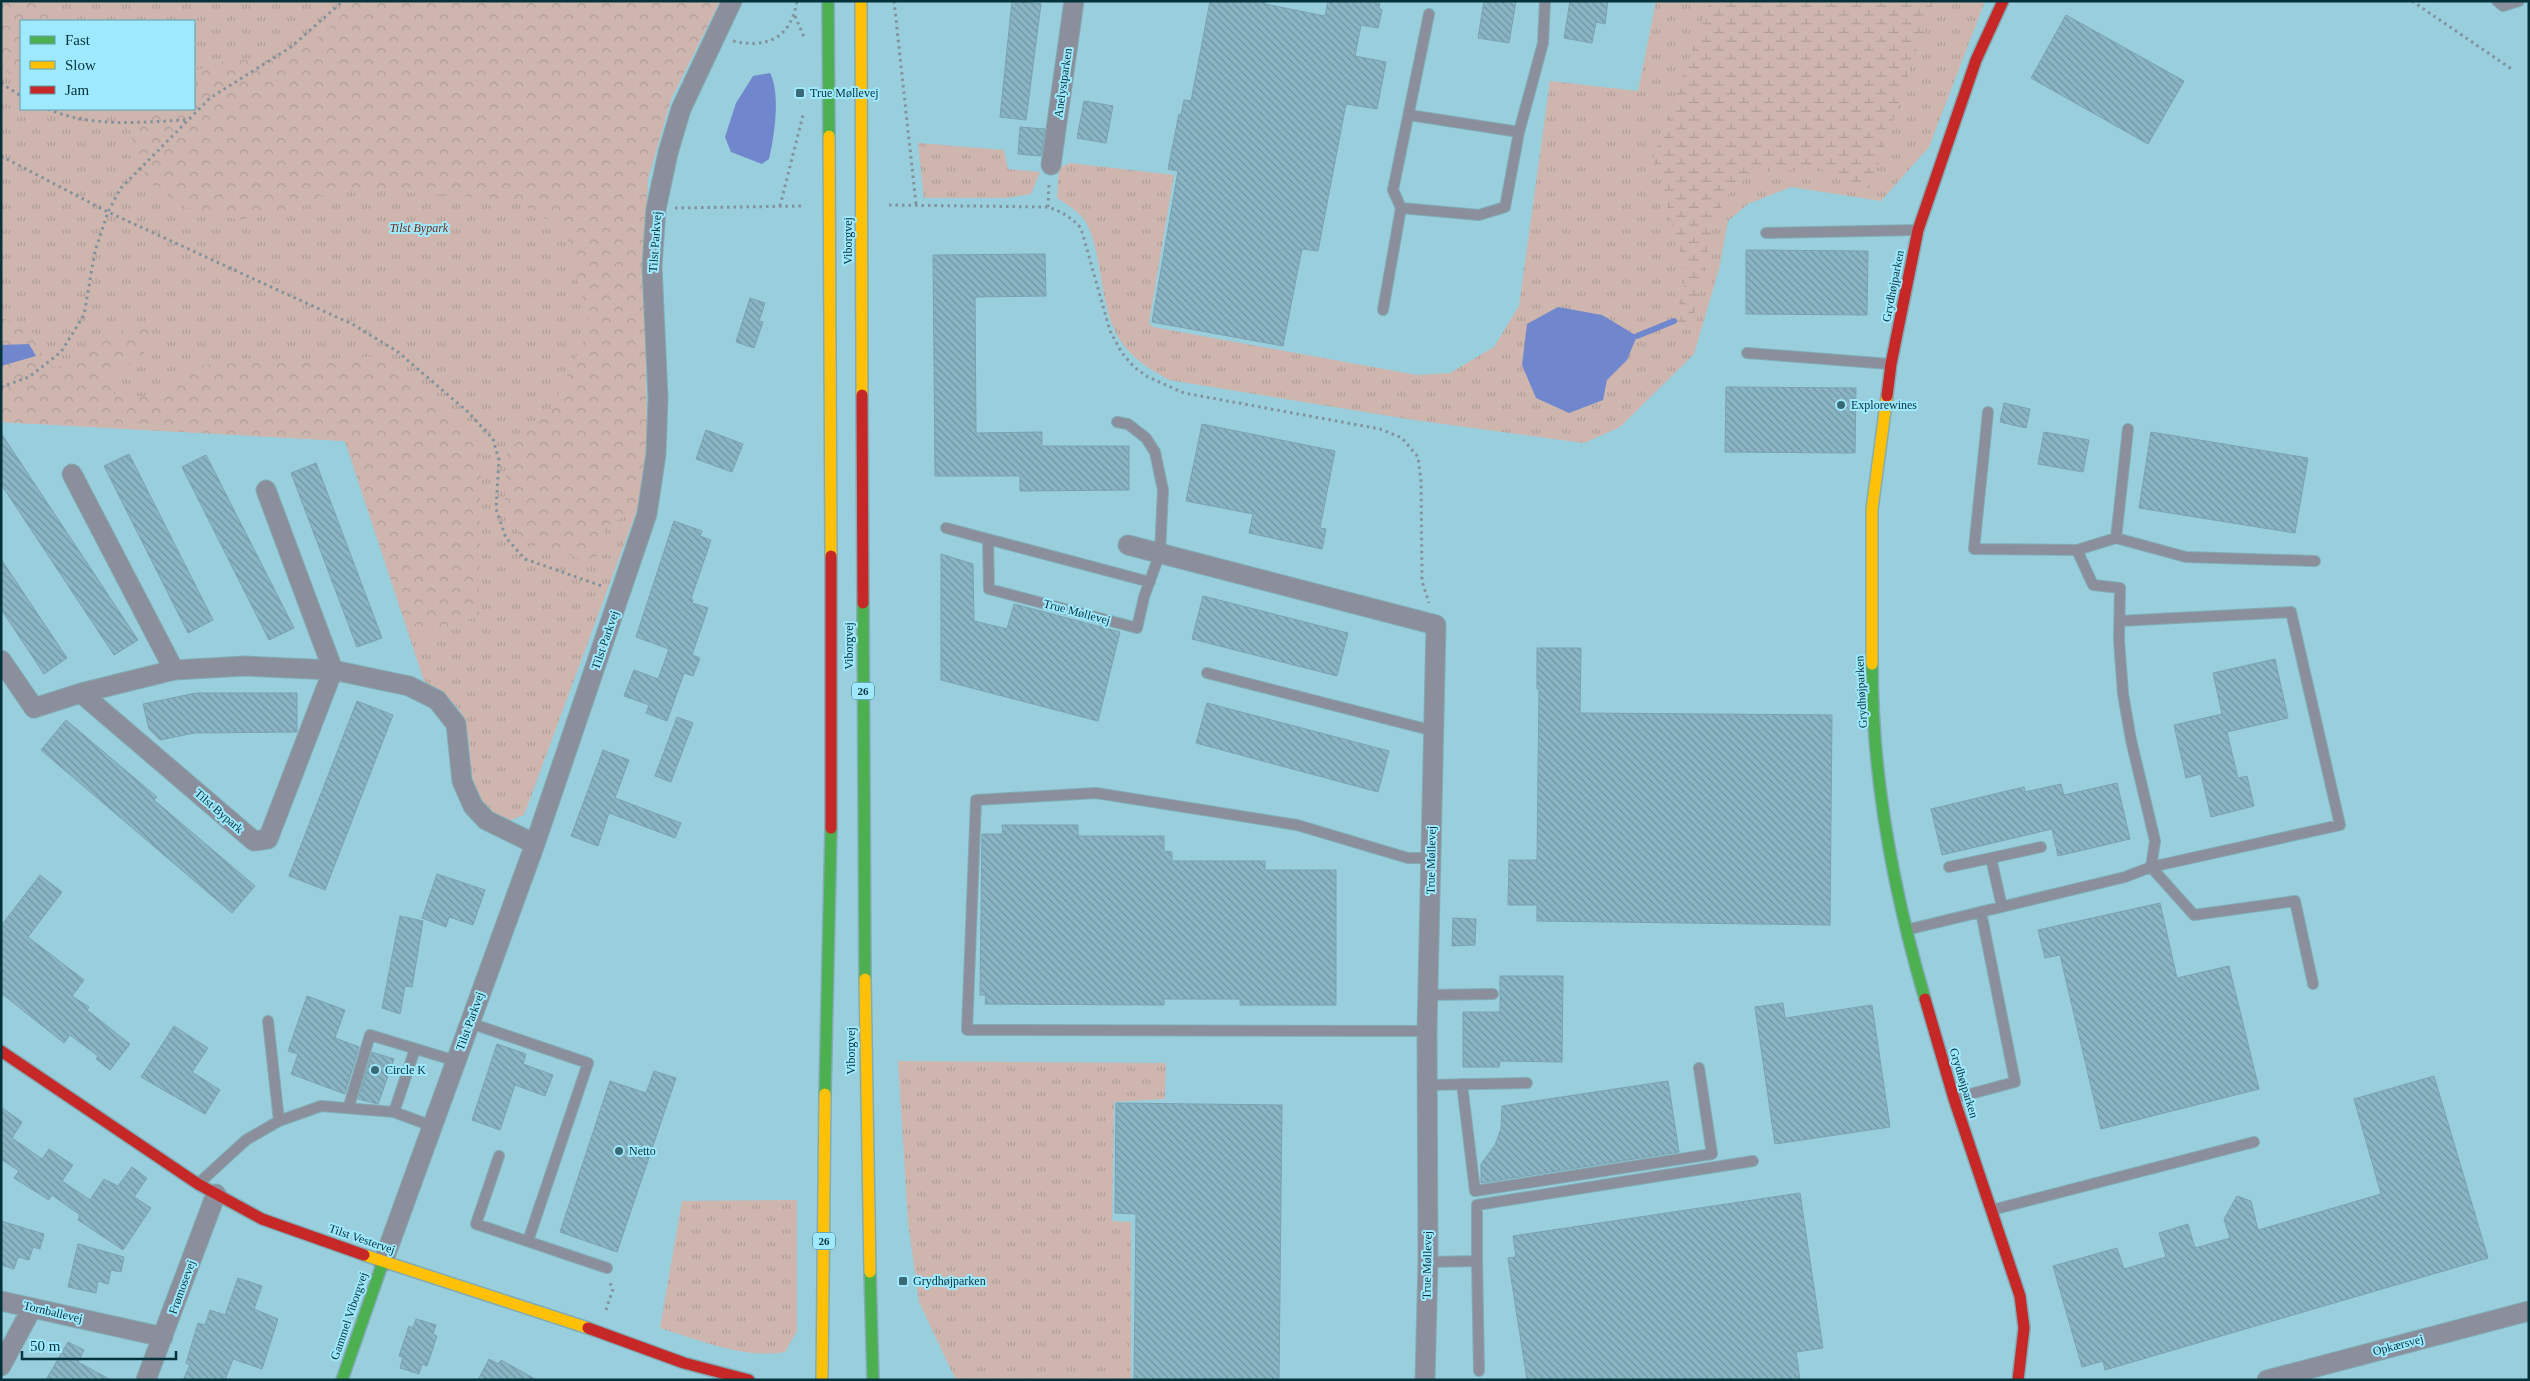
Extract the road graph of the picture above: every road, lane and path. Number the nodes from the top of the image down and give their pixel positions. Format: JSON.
{"nodes":[{"id":1,"x":344,"y":1,"type":"edge"},
{"id":2,"x":732,"y":1,"type":"edge"},
{"id":3,"x":798,"y":1,"type":"edge"},
{"id":4,"x":828,"y":1,"type":"edge"},
{"id":5,"x":861,"y":1,"type":"edge"},
{"id":6,"x":894,"y":1,"type":"edge"},
{"id":7,"x":1074,"y":1,"type":"edge"},
{"id":8,"x":1545,"y":1,"type":"edge"},
{"id":9,"x":2003,"y":1,"type":"edge"},
{"id":10,"x":2412,"y":1,"type":"edge"},
{"id":11,"x":2497,"y":1,"type":"edge"},
{"id":12,"x":2519,"y":1,"type":"edge"},
{"id":13,"x":1428,"y":14,"type":"dead end"},
{"id":14,"x":795,"y":16,"type":"junction"},
{"id":15,"x":730,"y":40,"type":"dead end"},
{"id":16,"x":805,"y":40,"type":"dead end"},
{"id":17,"x":2513,"y":70,"type":"dead end"},
{"id":18,"x":1,"y":83,"type":"edge"},
{"id":19,"x":20,"y":95,"type":"edge"},
{"id":20,"x":51,"y":110,"type":"edge"},
{"id":21,"x":804,"y":110,"type":"dead end"},
{"id":22,"x":1409,"y":115,"type":"junction"},
{"id":23,"x":187,"y":120,"type":"junction"},
{"id":24,"x":1519,"y":132,"type":"junction"},
{"id":25,"x":1,"y":156,"type":"edge"},
{"id":26,"x":1050,"y":171,"type":"joint"},
{"id":27,"x":679,"y":200,"type":"dead end"},
{"id":28,"x":916,"y":204,"type":"junction"},
{"id":29,"x":889,"y":205,"type":"dead end"},
{"id":30,"x":780,"y":206,"type":"junction"},
{"id":31,"x":802,"y":206,"type":"dead end"},
{"id":32,"x":1048,"y":208,"type":"junction"},
{"id":33,"x":1401,"y":208,"type":"junction"},
{"id":34,"x":108,"y":212,"type":"junction"},
{"id":35,"x":1918,"y":230,"type":"junction"},
{"id":36,"x":1766,"y":233,"type":"dead end"},
{"id":37,"x":1383,"y":310,"type":"dead end"},
{"id":38,"x":1747,"y":353,"type":"dead end"},
{"id":39,"x":1891,"y":364,"type":"junction"},
{"id":40,"x":1,"y":387,"type":"edge"},
{"id":41,"x":1988,"y":412,"type":"dead end"},
{"id":42,"x":1117,"y":422,"type":"dead end"},
{"id":43,"x":2128,"y":429,"type":"dead end"},
{"id":44,"x":72,"y":474,"type":"dead end"},
{"id":45,"x":266,"y":490,"type":"dead end"},
{"id":46,"x":946,"y":528,"type":"dead end"},
{"id":47,"x":2116,"y":538,"type":"junction"},
{"id":48,"x":988,"y":539,"type":"junction"},
{"id":49,"x":1128,"y":545,"type":"dead end"},
{"id":50,"x":2077,"y":550,"type":"junction"},
{"id":51,"x":1160,"y":553,"type":"junction"},
{"id":52,"x":2315,"y":561,"type":"dead end"},
{"id":53,"x":1150,"y":582,"type":"junction"},
{"id":54,"x":622,"y":591,"type":"junction"},
{"id":55,"x":2120,"y":621,"type":"junction"},
{"id":56,"x":1436,"y":625,"type":"junction"},
{"id":57,"x":1,"y":660,"type":"edge"},
{"id":58,"x":174,"y":670,"type":"junction"},
{"id":59,"x":333,"y":670,"type":"junction"},
{"id":60,"x":1207,"y":673,"type":"dead end"},
{"id":61,"x":80,"y":693,"type":"junction"},
{"id":62,"x":1434,"y":731,"type":"junction"},
{"id":63,"x":535,"y":844,"type":"junction"},
{"id":64,"x":2041,"y":848,"type":"dead end"},
{"id":65,"x":1431,"y":858,"type":"junction"},
{"id":66,"x":1991,"y":858,"type":"junction"},
{"id":67,"x":2151,"y":867,"type":"junction"},
{"id":68,"x":1949,"y":868,"type":"dead end"},
{"id":69,"x":2002,"y":907,"type":"junction"},
{"id":70,"x":1981,"y":912,"type":"junction"},
{"id":71,"x":1905,"y":930,"type":"junction"},
{"id":72,"x":2313,"y":984,"type":"dead end"},
{"id":73,"x":1493,"y":994,"type":"dead end"},
{"id":74,"x":1428,"y":995,"type":"junction"},
{"id":75,"x":268,"y":1021,"type":"dead end"},
{"id":76,"x":470,"y":1023,"type":"junction"},
{"id":77,"x":1427,"y":1031,"type":"junction"},
{"id":78,"x":415,"y":1048,"type":"junction"},
{"id":79,"x":1,"y":1051,"type":"edge"},
{"id":80,"x":456,"y":1061,"type":"junction"},
{"id":81,"x":1699,"y":1068,"type":"dead end"},
{"id":82,"x":1527,"y":1083,"type":"dead end"},
{"id":83,"x":1462,"y":1084,"type":"junction"},
{"id":84,"x":1427,"y":1085,"type":"junction"},
{"id":85,"x":1954,"y":1099,"type":"junction"},
{"id":86,"x":349,"y":1106,"type":"junction"},
{"id":87,"x":394,"y":1112,"type":"junction"},
{"id":88,"x":279,"y":1121,"type":"junction"},
{"id":89,"x":432,"y":1126,"type":"junction"},
{"id":90,"x":2254,"y":1142,"type":"dead end"},
{"id":91,"x":499,"y":1156,"type":"dead end"},
{"id":92,"x":1753,"y":1161,"type":"dead end"},
{"id":93,"x":198,"y":1184,"type":"junction"},
{"id":94,"x":216,"y":1194,"type":"junction"},
{"id":95,"x":1991,"y":1210,"type":"junction"},
{"id":96,"x":528,"y":1241,"type":"junction"},
{"id":97,"x":1477,"y":1261,"type":"junction"},
{"id":98,"x":382,"y":1262,"type":"junction"},
{"id":99,"x":1428,"y":1262,"type":"junction"},
{"id":100,"x":607,"y":1268,"type":"joint"},
{"id":101,"x":1,"y":1301,"type":"edge"},
{"id":102,"x":32,"y":1308,"type":"junction"},
{"id":103,"x":2529,"y":1311,"type":"edge"},
{"id":104,"x":599,"y":1332,"type":"junction"},
{"id":105,"x":163,"y":1337,"type":"junction"},
{"id":106,"x":1,"y":1366,"type":"edge"},
{"id":107,"x":1480,"y":1371,"type":"dead end"},
{"id":108,"x":146,"y":1380,"type":"edge"},
{"id":109,"x":342,"y":1380,"type":"edge"},
{"id":110,"x":749,"y":1380,"type":"edge"},
{"id":111,"x":822,"y":1380,"type":"edge"},
{"id":112,"x":873,"y":1380,"type":"edge"},
{"id":113,"x":1425,"y":1380,"type":"edge"},
{"id":114,"x":2018,"y":1380,"type":"edge"},
{"id":115,"x":2267,"y":1380,"type":"edge"}],
"edges":[{"from":1,"to":23,"type":"path"},
{"from":2,"to":54,"type":"street","name":"Tilst Parkvej"},
{"from":3,"to":14,"type":"path"},
{"from":4,"to":111,"type":"main road","name":"Viborgvej","number":"26"},
{"from":5,"to":112,"type":"main road","name":"Viborgvej","number":"26"},
{"from":6,"to":28,"type":"path"},
{"from":7,"to":26,"type":"street","name":"Anelystparken"},
{"from":8,"to":24,"type":"lane"},
{"from":9,"to":35,"type":"main road","name":"Grydhøjparken"},
{"from":10,"to":17,"type":"path"},
{"from":11,"to":12,"type":"lane"},
{"from":13,"to":22,"type":"lane"},
{"from":14,"to":15,"type":"path"},
{"from":14,"to":16,"type":"path"},
{"from":18,"to":19,"type":"path"},
{"from":20,"to":23,"type":"path"},
{"from":21,"to":30,"type":"path"},
{"from":22,"to":24,"type":"lane"},
{"from":22,"to":33,"type":"lane"},
{"from":23,"to":34,"type":"path"},
{"from":24,"to":33,"type":"lane"},
{"from":25,"to":34,"type":"path"},
{"from":26,"to":32,"type":"path"},
{"from":27,"to":30,"type":"path"},
{"from":28,"to":29,"type":"path"},
{"from":28,"to":32,"type":"path"},
{"from":30,"to":31,"type":"path"},
{"from":32,"to":56,"type":"path"},
{"from":33,"to":37,"type":"lane"},
{"from":34,"to":40,"type":"path"},
{"from":34,"to":54,"type":"path"},
{"from":35,"to":36,"type":"lane"},
{"from":35,"to":39,"type":"main road","name":"Grydhøjparken"},
{"from":38,"to":39,"type":"lane"},
{"from":39,"to":71,"type":"main road","name":"Grydhøjparken"},
{"from":41,"to":50,"type":"lane"},
{"from":42,"to":51,"type":"lane","name":"True Møllevej"},
{"from":43,"to":47,"type":"lane"},
{"from":44,"to":58,"type":"street"},
{"from":45,"to":59,"type":"street"},
{"from":46,"to":48,"type":"lane"},
{"from":47,"to":50,"type":"lane"},
{"from":47,"to":52,"type":"lane"},
{"from":48,"to":53,"type":"lane"},
{"from":48,"to":53,"type":"lane","name":"True Møllevej"},
{"from":49,"to":51,"type":"street"},
{"from":50,"to":55,"type":"lane"},
{"from":51,"to":53,"type":"lane","name":"True Møllevej"},
{"from":51,"to":56,"type":"street"},
{"from":54,"to":63,"type":"street","name":"Tilst Parkvej"},
{"from":55,"to":67,"type":"lane"},
{"from":55,"to":67,"type":"lane"},
{"from":56,"to":62,"type":"street","name":"True Møllevej"},
{"from":57,"to":61,"type":"street"},
{"from":58,"to":59,"type":"street"},
{"from":58,"to":61,"type":"street"},
{"from":59,"to":61,"type":"street","name":"Tilst Bypark"},
{"from":59,"to":63,"type":"street"},
{"from":60,"to":62,"type":"lane"},
{"from":62,"to":65,"type":"street","name":"True Møllevej"},
{"from":63,"to":76,"type":"street","name":"Tilst Parkvej"},
{"from":64,"to":66,"type":"lane"},
{"from":65,"to":74,"type":"street","name":"True Møllevej"},
{"from":65,"to":77,"type":"lane"},
{"from":66,"to":68,"type":"lane"},
{"from":66,"to":69,"type":"lane"},
{"from":67,"to":69,"type":"lane"},
{"from":67,"to":72,"type":"lane"},
{"from":69,"to":70,"type":"lane"},
{"from":70,"to":71,"type":"lane"},
{"from":70,"to":85,"type":"lane"},
{"from":71,"to":85,"type":"main road","name":"Grydhøjparken"},
{"from":73,"to":74,"type":"lane"},
{"from":74,"to":77,"type":"street","name":"True Møllevej"},
{"from":75,"to":88,"type":"lane"},
{"from":76,"to":80,"type":"street","name":"Tilst Parkvej"},
{"from":76,"to":96,"type":"lane"},
{"from":77,"to":84,"type":"street","name":"True Møllevej"},
{"from":78,"to":80,"type":"lane"},
{"from":78,"to":86,"type":"lane"},
{"from":78,"to":87,"type":"lane"},
{"from":79,"to":93,"type":"main road","name":"Tilst Vestervej"},
{"from":80,"to":89,"type":"street","name":"Tilst Parkvej"},
{"from":81,"to":83,"type":"lane"},
{"from":82,"to":83,"type":"lane"},
{"from":83,"to":84,"type":"lane"},
{"from":84,"to":99,"type":"street","name":"True Møllevej"},
{"from":85,"to":95,"type":"main road","name":"Grydhøjparken"},
{"from":86,"to":87,"type":"lane"},
{"from":86,"to":88,"type":"lane"},
{"from":87,"to":89,"type":"lane"},
{"from":88,"to":93,"type":"lane"},
{"from":89,"to":98,"type":"street","name":"Tilst Parkvej"},
{"from":90,"to":95,"type":"lane"},
{"from":91,"to":96,"type":"lane"},
{"from":92,"to":97,"type":"lane"},
{"from":93,"to":94,"type":"main road","name":"Tilst Vestervej"},
{"from":94,"to":98,"type":"main road","name":"Tilst Vestervej"},
{"from":94,"to":105,"type":"street","name":"Frømosevej"},
{"from":95,"to":114,"type":"main road","name":"Grydhøjparken"},
{"from":96,"to":100,"type":"lane"},
{"from":97,"to":99,"type":"lane"},
{"from":97,"to":107,"type":"lane"},
{"from":98,"to":104,"type":"main road","name":"Tilst Vestervej"},
{"from":98,"to":109,"type":"main road","name":"Gammel Viborgvej"},
{"from":99,"to":113,"type":"street","name":"True Møllevej"},
{"from":100,"to":104,"type":"path"},
{"from":101,"to":102,"type":"street","name":"Tornballevej"},
{"from":102,"to":105,"type":"street","name":"Tornballevej"},
{"from":102,"to":106,"type":"street"},
{"from":103,"to":115,"type":"street","name":"Opkærsvej"},
{"from":104,"to":110,"type":"main road","name":"Tilst Vestervej"},
{"from":105,"to":108,"type":"street","name":"Frømosevej"}]}
